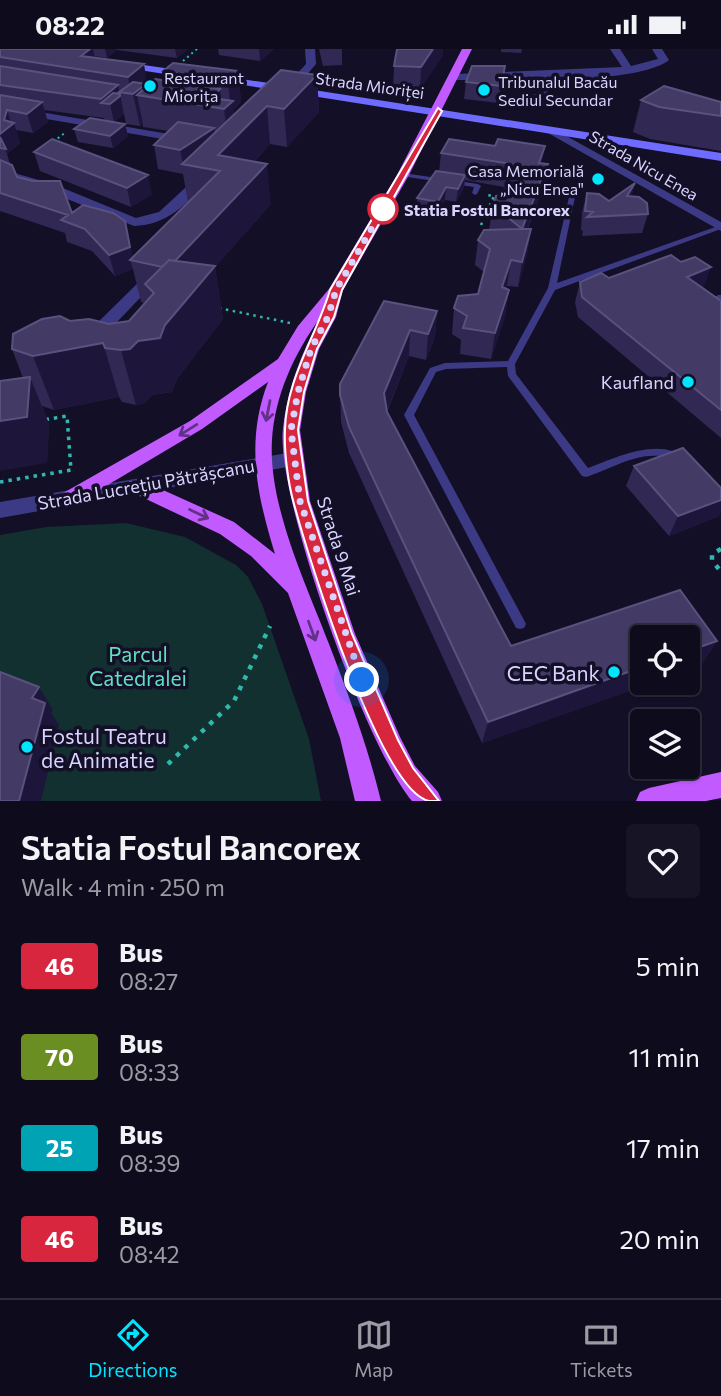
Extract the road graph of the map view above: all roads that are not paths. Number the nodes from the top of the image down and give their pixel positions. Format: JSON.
{"nodes":[{"id":1,"x":310,"y":49,"type":"edge"},
{"id":2,"x":467,"y":49,"type":"edge"},
{"id":3,"x":615,"y":49,"type":"edge"},
{"id":4,"x":657,"y":49,"type":"edge"},
{"id":5,"x":108,"y":63,"type":"edge"},
{"id":6,"x":628,"y":69,"type":"junction"},
{"id":7,"x":456,"y":77,"type":"junction"},
{"id":8,"x":289,"y":89,"type":"junction"},
{"id":9,"x":547,"y":93,"type":"dead end"},
{"id":10,"x":510,"y":102,"type":"dead end"},
{"id":11,"x":274,"y":105,"type":"edge"},
{"id":12,"x":0,"y":108,"type":"edge"},
{"id":13,"x":438,"y":111,"type":"junction"},
{"id":14,"x":125,"y":119,"type":"edge"},
{"id":15,"x":114,"y":128,"type":"junction"},
{"id":16,"x":552,"y":131,"type":"junction"},
{"id":17,"x":193,"y":141,"type":"edge"},
{"id":18,"x":618,"y":141,"type":"junction"},
{"id":19,"x":721,"y":157,"type":"edge"},
{"id":20,"x":603,"y":160,"type":"junction"},
{"id":21,"x":214,"y":166,"type":"edge"},
{"id":22,"x":0,"y":173,"type":"edge"},
{"id":23,"x":403,"y":175,"type":"junction"},
{"id":24,"x":475,"y":193,"type":"road end"},
{"id":25,"x":572,"y":197,"type":"dead end"},
{"id":26,"x":154,"y":222,"type":"junction"},
{"id":27,"x":721,"y":227,"type":"edge"},
{"id":28,"x":170,"y":235,"type":"edge"},
{"id":29,"x":162,"y":267,"type":"edge"},
{"id":30,"x":552,"y":288,"type":"junction"},
{"id":31,"x":336,"y":290,"type":"junction"},
{"id":32,"x":721,"y":297,"type":"edge"},
{"id":33,"x":721,"y":314,"type":"edge"},
{"id":34,"x":77,"y":350,"type":"edge"},
{"id":35,"x":284,"y":363,"type":"junction"},
{"id":36,"x":511,"y":364,"type":"junction"},
{"id":37,"x":293,"y":460,"type":"junction"},
{"id":38,"x":263,"y":464,"type":"junction"},
{"id":39,"x":689,"y":466,"type":"edge"},
{"id":40,"x":136,"y":486,"type":"junction"},
{"id":41,"x":72,"y":497,"type":"junction"},
{"id":42,"x":0,"y":510,"type":"edge"},
{"id":43,"x":296,"y":588,"type":"junction"},
{"id":44,"x":520,"y":624,"type":"dead end"},
{"id":45,"x":721,"y":786,"type":"edge"},
{"id":46,"x":368,"y":801,"type":"edge"},
{"id":47,"x":429,"y":801,"type":"edge"},
{"id":48,"x":649,"y":801,"type":"edge"},
{"id":49,"x":690,"y":801,"type":"edge"}],
"edges":[{"from":1,"to":8,"type":"street"},
{"from":2,"to":7,"type":"main road","name":"Strada 9 Mai"},
{"from":3,"to":6,"type":"street"},
{"from":4,"to":6,"type":"street"},
{"from":5,"to":8,"type":"main road","name":"Strada Mioriței"},
{"from":6,"to":7,"type":"street"},
{"from":7,"to":13,"type":"main road","name":"Strada 9 Mai"},
{"from":8,"to":11,"type":"street"},
{"from":8,"to":13,"type":"main road","name":"Strada Mioriței"},
{"from":9,"to":10,"type":"lane"},
{"from":12,"to":15,"type":"street"},
{"from":13,"to":16,"type":"main road","name":"Strada Mioriței"},
{"from":13,"to":23,"type":"main road","name":"Strada 9 Mai"},
{"from":14,"to":15,"type":"lane"},
{"from":15,"to":17,"type":"street"},
{"from":16,"to":18,"type":"main road","name":"Strada Mioriței"},
{"from":16,"to":20,"type":"street","name":"Strada Nicu Enea"},
{"from":18,"to":19,"type":"main road","name":"Strada Mioriței"},
{"from":18,"to":20,"type":"street"},
{"from":20,"to":27,"type":"street","name":"Strada Nicu Enea"},
{"from":21,"to":26,"type":"street"},
{"from":22,"to":26,"type":"street"},
{"from":23,"to":24,"type":"lane"},
{"from":23,"to":31,"type":"main road","name":"Strada 9 Mai"},
{"from":25,"to":30,"type":"lane"},
{"from":26,"to":28,"type":"street"},
{"from":27,"to":30,"type":"lane"},
{"from":29,"to":34,"type":"street"},
{"from":30,"to":36,"type":"lane"},
{"from":31,"to":35,"type":"main road","name":"Strada 9 Mai"},
{"from":31,"to":37,"type":"main road","name":"Strada 9 Mai"},
{"from":32,"to":33,"type":"lane"},
{"from":35,"to":38,"type":"main road","name":"Strada 9 Mai","one_way":true},
{"from":35,"to":41,"type":"main road","one_way":true},
{"from":36,"to":39,"type":"lane"},
{"from":36,"to":44,"type":"lane"},
{"from":37,"to":38,"type":"street","name":"Strada Lucrețiu Pătrășcanu"},
{"from":37,"to":47,"type":"main road","name":"Strada 9 Mai"},
{"from":38,"to":40,"type":"street","name":"Strada Lucrețiu Pătrășcanu"},
{"from":38,"to":43,"type":"main road","name":"Strada 9 Mai"},
{"from":40,"to":41,"type":"street","name":"Strada Lucrețiu Pătrășcanu"},
{"from":40,"to":43,"type":"main road","one_way":true},
{"from":41,"to":42,"type":"street","name":"Strada Lucrețiu Pătrășcanu"},
{"from":43,"to":46,"type":"main road","name":"Strada 9 Mai","one_way":true},
{"from":45,"to":48,"type":"main road"},
{"from":45,"to":49,"type":"main road"}]}
